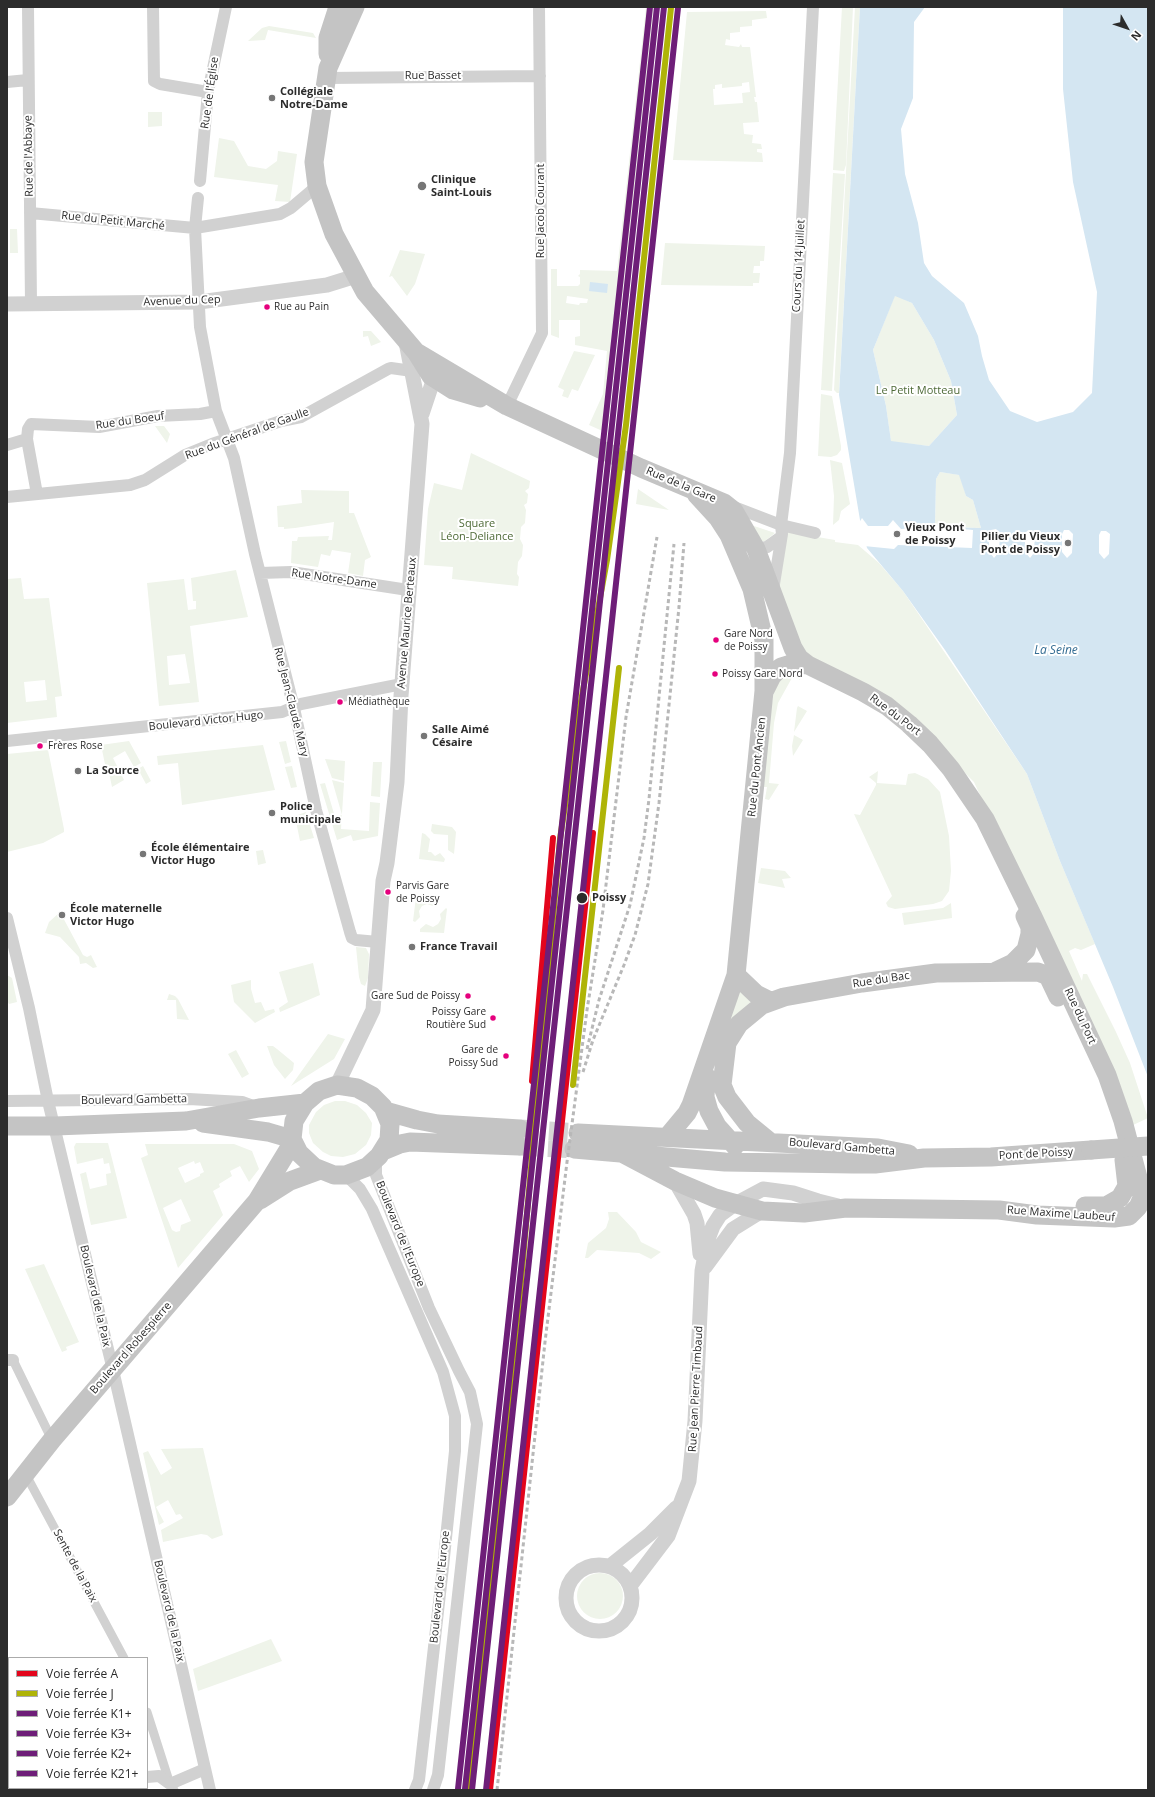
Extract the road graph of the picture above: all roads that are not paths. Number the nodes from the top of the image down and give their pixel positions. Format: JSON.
{"nodes":[{"id":1,"x":28,"y":7,"type":"edge"},
{"id":2,"x":153,"y":7,"type":"edge"},
{"id":3,"x":226,"y":7,"type":"edge"},
{"id":4,"x":338,"y":7,"type":"edge"},
{"id":5,"x":355,"y":7,"type":"edge"},
{"id":6,"x":539,"y":7,"type":"edge"},
{"id":7,"x":813,"y":7,"type":"edge"},
{"id":8,"x":328,"y":73,"type":"junction"},
{"id":9,"x":540,"y":76,"type":"junction"},
{"id":10,"x":28,"y":80,"type":"junction"},
{"id":11,"x":7,"y":82,"type":"edge"},
{"id":12,"x":208,"y":92,"type":"junction"},
{"id":13,"x":200,"y":181,"type":"dead end"},
{"id":14,"x":317,"y":186,"type":"junction"},
{"id":15,"x":198,"y":198,"type":"dead end"},
{"id":16,"x":30,"y":213,"type":"junction"},
{"id":17,"x":195,"y":228,"type":"junction"},
{"id":18,"x":356,"y":276,"type":"junction"},
{"id":19,"x":199,"y":302,"type":"junction"},
{"id":20,"x":7,"y":304,"type":"edge"},
{"id":21,"x":31,"y":304,"type":"junction"},
{"id":22,"x":411,"y":346,"type":"junction"},
{"id":23,"x":412,"y":371,"type":"junction"},
{"id":24,"x":437,"y":372,"type":"junction"},
{"id":25,"x":507,"y":406,"type":"junction"},
{"id":26,"x":216,"y":411,"type":"junction"},
{"id":27,"x":422,"y":415,"type":"junction"},
{"id":28,"x":27,"y":439,"type":"junction"},
{"id":29,"x":228,"y":440,"type":"junction"},
{"id":30,"x":7,"y":444,"type":"edge"},
{"id":31,"x":694,"y":491,"type":"joint"},
{"id":32,"x":37,"y":494,"type":"junction"},
{"id":33,"x":7,"y":497,"type":"edge"},
{"id":34,"x":718,"y":507,"type":"junction"},
{"id":35,"x":780,"y":525,"type":"junction"},
{"id":36,"x":816,"y":532,"type":"dead end"},
{"id":37,"x":781,"y":538,"type":"junction"},
{"id":38,"x":756,"y":549,"type":"junction"},
{"id":39,"x":260,"y":573,"type":"junction"},
{"id":40,"x":408,"y":590,"type":"junction"},
{"id":41,"x":772,"y":593,"type":"junction"},
{"id":42,"x":808,"y":665,"type":"junction"},
{"id":43,"x":402,"y":684,"type":"junction"},
{"id":44,"x":764,"y":692,"type":"junction"},
{"id":45,"x":294,"y":708,"type":"junction"},
{"id":46,"x":7,"y":741,"type":"edge"},
{"id":47,"x":994,"y":838,"type":"junction"},
{"id":48,"x":7,"y":918,"type":"edge"},
{"id":49,"x":378,"y":942,"type":"junction"},
{"id":50,"x":12,"y":959,"type":"edge"},
{"id":51,"x":993,"y":972,"type":"junction"},
{"id":52,"x":736,"y":975,"type":"junction"},
{"id":53,"x":770,"y":1001,"type":"junction"},
{"id":54,"x":707,"y":1055,"type":"junction"},
{"id":55,"x":337,"y":1085,"type":"junction"},
{"id":56,"x":7,"y":1101,"type":"edge"},
{"id":57,"x":48,"y":1101,"type":"junction"},
{"id":58,"x":305,"y":1103,"type":"junction"},
{"id":59,"x":259,"y":1108,"type":"junction"},
{"id":60,"x":385,"y":1111,"type":"junction"},
{"id":61,"x":186,"y":1121,"type":"junction"},
{"id":62,"x":7,"y":1126,"type":"edge"},
{"id":63,"x":55,"y":1126,"type":"junction"},
{"id":64,"x":666,"y":1137,"type":"junction"},
{"id":65,"x":292,"y":1141,"type":"junction"},
{"id":66,"x":730,"y":1141,"type":"junction"},
{"id":67,"x":769,"y":1141,"type":"junction"},
{"id":68,"x":1148,"y":1146,"type":"edge"},
{"id":69,"x":622,"y":1153,"type":"junction"},
{"id":70,"x":380,"y":1155,"type":"junction"},
{"id":71,"x":924,"y":1158,"type":"junction"},
{"id":72,"x":752,"y":1162,"type":"junction"},
{"id":73,"x":320,"y":1170,"type":"junction"},
{"id":74,"x":346,"y":1175,"type":"junction"},
{"id":75,"x":675,"y":1181,"type":"junction"},
{"id":76,"x":257,"y":1202,"type":"junction"},
{"id":77,"x":1140,"y":1202,"type":"joint"},
{"id":78,"x":734,"y":1204,"type":"junction"},
{"id":79,"x":846,"y":1208,"type":"junction"},
{"id":80,"x":999,"y":1210,"type":"junction"},
{"id":81,"x":762,"y":1211,"type":"junction"},
{"id":82,"x":702,"y":1271,"type":"junction"},
{"id":83,"x":411,"y":1296,"type":"junction"},
{"id":84,"x":429,"y":1308,"type":"junction"},
{"id":85,"x":10,"y":1360,"type":"edge"},
{"id":86,"x":113,"y":1370,"type":"junction"},
{"id":87,"x":459,"y":1371,"type":"junction"},
{"id":88,"x":442,"y":1372,"type":"junction"},
{"id":89,"x":447,"y":1385,"type":"junction"},
{"id":90,"x":470,"y":1392,"type":"junction"},
{"id":91,"x":52,"y":1440,"type":"junction"},
{"id":92,"x":25,"y":1473,"type":"junction"},
{"id":93,"x":7,"y":1497,"type":"edge"},
{"id":94,"x":680,"y":1505,"type":"junction"},
{"id":95,"x":610,"y":1566,"type":"junction"},
{"id":96,"x":630,"y":1586,"type":"junction"},
{"id":97,"x":123,"y":1657,"type":"edge"},
{"id":98,"x":148,"y":1715,"type":"edge"},
{"id":99,"x":205,"y":1769,"type":"junction"},
{"id":100,"x":148,"y":1777,"type":"edge"},
{"id":101,"x":172,"y":1787,"type":"edge"},
{"id":102,"x":210,"y":1790,"type":"edge"},
{"id":103,"x":415,"y":1790,"type":"edge"},
{"id":104,"x":433,"y":1790,"type":"edge"}],
"edges":[{"from":1,"to":10,"type":"street","name":"Rue de l'Abbaye"},
{"from":2,"to":12,"type":"street"},
{"from":3,"to":12,"type":"street","name":"Rue de l'Église"},
{"from":4,"to":8,"type":"main road"},
{"from":5,"to":8,"type":"main road"},
{"from":6,"to":9,"type":"street","name":"Rue Jacob Courant"},
{"from":7,"to":35,"type":"street","name":"Cours du 14 Juillet"},
{"from":8,"to":9,"type":"street","name":"Rue Basset"},
{"from":8,"to":14,"type":"main road","name":"Rue de la Gare"},
{"from":9,"to":25,"type":"street","name":"Rue Jacob Courant"},
{"from":10,"to":11,"type":"street"},
{"from":10,"to":16,"type":"street","name":"Rue de l'Abbaye"},
{"from":12,"to":13,"type":"street","name":"Rue de l'Église"},
{"from":14,"to":17,"type":"street","name":"Rue du Petit Marché"},
{"from":14,"to":18,"type":"main road","name":"Rue de la Gare"},
{"from":15,"to":17,"type":"street"},
{"from":16,"to":17,"type":"street","name":"Rue du Petit Marché"},
{"from":16,"to":21,"type":"street","name":"Rue de l'Abbaye"},
{"from":17,"to":19,"type":"street"},
{"from":18,"to":19,"type":"street","name":"Avenue du Cep"},
{"from":18,"to":22,"type":"main road","name":"Rue de la Gare"},
{"from":19,"to":21,"type":"street","name":"Avenue du Cep"},
{"from":19,"to":26,"type":"street"},
{"from":20,"to":21,"type":"street","name":"Avenue du Cep"},
{"from":22,"to":23,"type":"street","name":"Avenue Maurice Berteaux"},
{"from":22,"to":24,"type":"main road","name":"Rue de la Gare"},
{"from":23,"to":27,"type":"street","name":"Avenue Maurice Berteaux"},
{"from":23,"to":29,"type":"street","name":"Rue du Général de Gaulle"},
{"from":24,"to":25,"type":"main road","name":"Rue de la Gare"},
{"from":24,"to":27,"type":"street","name":"Avenue Maurice Berteaux"},
{"from":25,"to":31,"type":"main road","name":"Rue de la Gare"},
{"from":26,"to":28,"type":"street","name":"Rue du Boeuf"},
{"from":26,"to":29,"type":"street"},
{"from":27,"to":40,"type":"street","name":"Avenue Maurice Berteaux"},
{"from":28,"to":30,"type":"street"},
{"from":28,"to":32,"type":"street"},
{"from":29,"to":32,"type":"street","name":"Rue du Général de Gaulle"},
{"from":29,"to":39,"type":"street","name":"Rue Jean-Claude Mary"},
{"from":31,"to":34,"type":"main road","name":"Rue du Pont Ancien"},
{"from":32,"to":33,"type":"street","name":"Rue du Général de Gaulle"},
{"from":34,"to":35,"type":"street","name":"Rue de la Gare"},
{"from":34,"to":38,"type":"main road","name":"Rue du Pont Ancien"},
{"from":34,"to":44,"type":"main road","name":"Rue du Pont Ancien"},
{"from":35,"to":36,"type":"street","name":"Rue de la Gare"},
{"from":35,"to":37,"type":"street"},
{"from":37,"to":38,"type":"street"},
{"from":37,"to":41,"type":"street"},
{"from":38,"to":41,"type":"main road","name":"Rue du Pont Ancien"},
{"from":39,"to":40,"type":"street","name":"Rue Notre-Dame"},
{"from":39,"to":45,"type":"street","name":"Rue Jean-Claude Mary"},
{"from":40,"to":43,"type":"street","name":"Avenue Maurice Berteaux"},
{"from":41,"to":42,"type":"main road","name":"Rue du Port"},
{"from":42,"to":44,"type":"main road"},
{"from":42,"to":47,"type":"main road","name":"Rue du Port"},
{"from":43,"to":45,"type":"street","name":"Boulevard Victor Hugo"},
{"from":43,"to":49,"type":"street","name":"Avenue Maurice Berteaux"},
{"from":44,"to":52,"type":"main road","name":"Rue du Pont Ancien"},
{"from":45,"to":46,"type":"street","name":"Boulevard Victor Hugo"},
{"from":45,"to":49,"type":"street","name":"Rue Jean-Claude Mary"},
{"from":47,"to":51,"type":"main road","name":"Rue du Port"},
{"from":47,"to":77,"type":"main road","name":"Rue du Port"},
{"from":48,"to":50,"type":"street","name":"Boulevard de la Paix"},
{"from":49,"to":55,"type":"street","name":"Avenue Maurice Berteaux"},
{"from":50,"to":57,"type":"street","name":"Boulevard de la Paix"},
{"from":51,"to":53,"type":"main road","name":"Rue du Bac"},
{"from":51,"to":80,"type":"main road","name":"Rue du Bac"},
{"from":52,"to":53,"type":"main road"},
{"from":52,"to":54,"type":"main road","name":"Rue du Pont Ancien"},
{"from":53,"to":67,"type":"main road"},
{"from":54,"to":64,"type":"main road","name":"Rue du Pont Ancien"},
{"from":54,"to":66,"type":"main road","name":"Rue du Pont Ancien"},
{"from":55,"to":58,"type":"main road"},
{"from":55,"to":60,"type":"main road"},
{"from":56,"to":57,"type":"street","name":"Boulevard Gambetta"},
{"from":57,"to":59,"type":"street","name":"Boulevard Gambetta"},
{"from":57,"to":63,"type":"street","name":"Boulevard de la Paix"},
{"from":58,"to":59,"type":"main road","name":"Boulevard Gambetta"},
{"from":58,"to":65,"type":"main road"},
{"from":59,"to":61,"type":"main road","name":"Boulevard Gambetta"},
{"from":60,"to":70,"type":"main road"},
{"from":60,"to":70,"type":"main road"},
{"from":61,"to":63,"type":"main road","name":"Boulevard Gambetta"},
{"from":61,"to":65,"type":"main road","name":"Boulevard Gambetta"},
{"from":62,"to":63,"type":"main road","name":"Boulevard Gambetta"},
{"from":63,"to":86,"type":"street","name":"Boulevard de la Paix"},
{"from":64,"to":66,"type":"main road","name":"Boulevard Gambetta"},
{"from":64,"to":69,"type":"main road","name":"Boulevard Gambetta"},
{"from":65,"to":73,"type":"main road"},
{"from":65,"to":76,"type":"main road","name":"Boulevard Robespierre"},
{"from":66,"to":67,"type":"main road","name":"Boulevard Gambetta"},
{"from":66,"to":72,"type":"main road","name":"Rue du Pont Ancien"},
{"from":67,"to":71,"type":"main road","name":"Boulevard Gambetta"},
{"from":68,"to":71,"type":"main road","name":"Pont de Poissy","bridge":true},
{"from":69,"to":72,"type":"main road","name":"Boulevard Gambetta"},
{"from":69,"to":75,"type":"main road"},
{"from":70,"to":74,"type":"main road"},
{"from":70,"to":84,"type":"street","name":"Boulevard de l'Europe"},
{"from":71,"to":72,"type":"main road","name":"Boulevard Gambetta"},
{"from":73,"to":74,"type":"main road"},
{"from":73,"to":76,"type":"main road","name":"Boulevard Robespierre"},
{"from":74,"to":83,"type":"street","name":"Boulevard de l'Europe"},
{"from":75,"to":78,"type":"main road"},
{"from":75,"to":82,"type":"street","name":"Rue Jean Pierre Timbaud"},
{"from":76,"to":86,"type":"main road","name":"Boulevard Robespierre"},
{"from":77,"to":80,"type":"main road","name":"Rue Maxime Laubeuf"},
{"from":78,"to":79,"type":"street","name":"Rue Jean Pierre Timbaud"},
{"from":78,"to":81,"type":"main road"},
{"from":78,"to":82,"type":"street","name":"Rue Jean Pierre Timbaud"},
{"from":79,"to":80,"type":"main road"},
{"from":79,"to":81,"type":"main road"},
{"from":81,"to":82,"type":"street"},
{"from":82,"to":94,"type":"street","name":"Rue Jean Pierre Timbaud"},
{"from":83,"to":84,"type":"street","name":"Boulevard de l'Europe"},
{"from":83,"to":88,"type":"street","name":"Boulevard de l'Europe"},
{"from":84,"to":87,"type":"street","name":"Boulevard de l'Europe"},
{"from":85,"to":91,"type":"street"},
{"from":86,"to":91,"type":"main road","name":"Boulevard Robespierre"},
{"from":86,"to":99,"type":"street","name":"Boulevard de la Paix"},
{"from":87,"to":88,"type":"street"},
{"from":87,"to":90,"type":"street","name":"Boulevard de l'Europe"},
{"from":88,"to":89,"type":"street","name":"Boulevard de l'Europe"},
{"from":89,"to":90,"type":"street"},
{"from":89,"to":103,"type":"street","name":"Boulevard de l'Europe"},
{"from":90,"to":104,"type":"street","name":"Boulevard de l'Europe"},
{"from":91,"to":92,"type":"main road","name":"Boulevard Robespierre"},
{"from":92,"to":93,"type":"main road","name":"Boulevard Robespierre"},
{"from":92,"to":97,"type":"street","name":"Sente de la Paix"},
{"from":94,"to":95,"type":"street","name":"Rue Jean Pierre Timbaud"},
{"from":94,"to":96,"type":"street","name":"Rue Jean Pierre Timbaud"},
{"from":95,"to":96,"type":"street"},
{"from":95,"to":96,"type":"street"},
{"from":98,"to":101,"type":"street"},
{"from":99,"to":101,"type":"street"},
{"from":99,"to":102,"type":"street","name":"Boulevard de la Paix"},
{"from":100,"to":101,"type":"street"}]}
